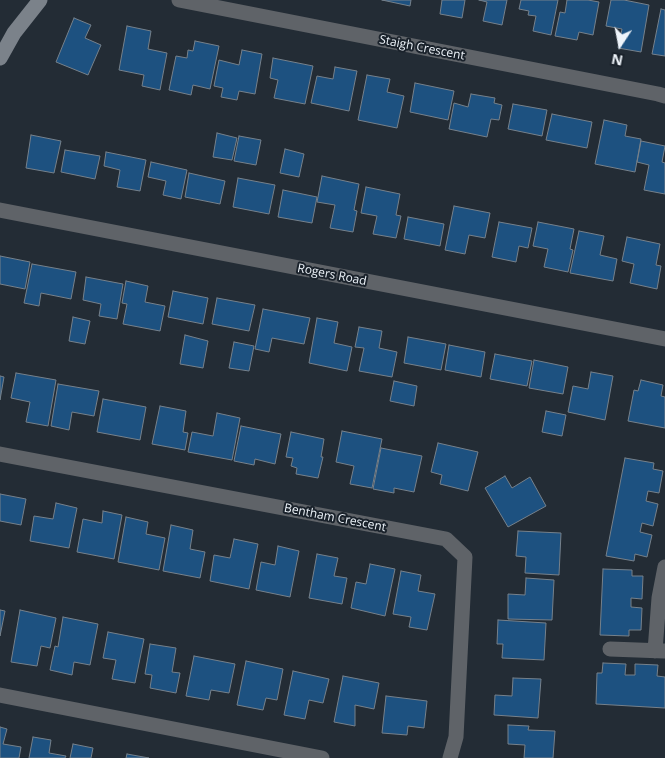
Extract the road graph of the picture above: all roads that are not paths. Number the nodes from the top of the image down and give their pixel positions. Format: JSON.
{"nodes":[{"id":1,"x":40,"y":0,"type":"edge"},
{"id":2,"x":179,"y":0,"type":"edge"},
{"id":3,"x":0,"y":58,"type":"edge"},
{"id":4,"x":665,"y":96,"type":"edge"},
{"id":5,"x":0,"y":210,"type":"edge"},
{"id":6,"x":665,"y":340,"type":"edge"},
{"id":7,"x":0,"y":454,"type":"edge"},
{"id":8,"x":665,"y":567,"type":"edge"},
{"id":9,"x":610,"y":649,"type":"dead end"},
{"id":10,"x":660,"y":651,"type":"edge"},
{"id":11,"x":0,"y":695,"type":"edge"},
{"id":12,"x":322,"y":758,"type":"edge"},
{"id":13,"x":450,"y":758,"type":"edge"}],
"edges":[{"from":1,"to":3,"type":"street"},
{"from":2,"to":4,"type":"street","name":"Staigh Crescent"},
{"from":5,"to":6,"type":"street","name":"Rogers Road"},
{"from":7,"to":13,"type":"street","name":"Bentham Crescent"},
{"from":8,"to":10,"type":"street"},
{"from":9,"to":10,"type":"street"},
{"from":11,"to":12,"type":"street"}]}
